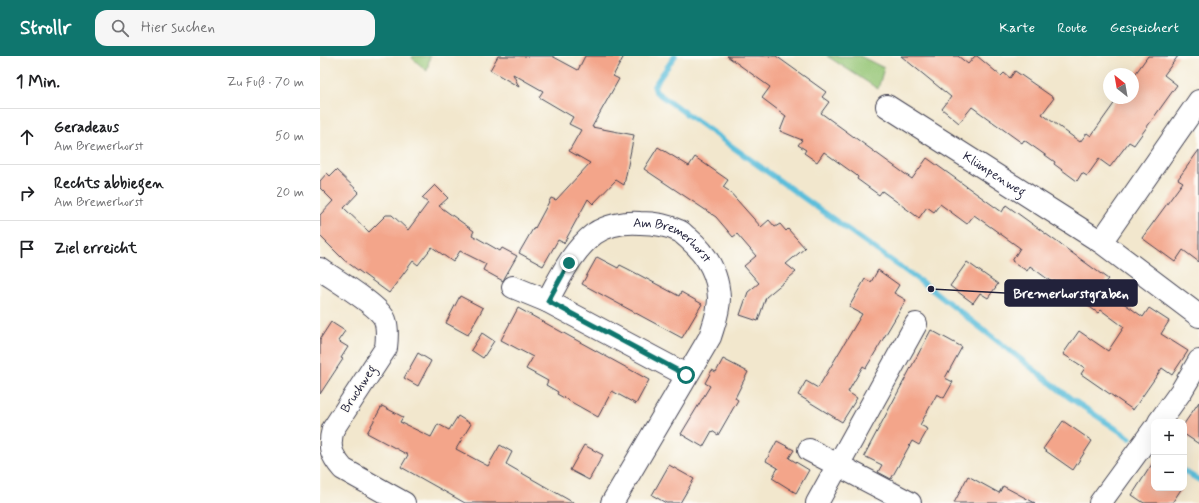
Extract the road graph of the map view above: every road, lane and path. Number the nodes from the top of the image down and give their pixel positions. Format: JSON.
{"nodes":[{"id":1,"x":1199,"y":101,"type":"edge"},
{"id":2,"x":887,"y":106,"type":"dead end"},
{"id":3,"x":1101,"y":242,"type":"junction"},
{"id":4,"x":320,"y":269,"type":"edge"},
{"id":5,"x":513,"y":288,"type":"dead end"},
{"id":6,"x":548,"y":301,"type":"junction"},
{"id":7,"x":1199,"y":316,"type":"edge"},
{"id":8,"x":916,"y":324,"type":"dead end"},
{"id":9,"x":1199,"y":361,"type":"edge"},
{"id":10,"x":686,"y":375,"type":"junction"},
{"id":11,"x":1161,"y":419,"type":"edge"},
{"id":12,"x":1151,"y":433,"type":"edge"},
{"id":13,"x":809,"y":450,"type":"dead end"},
{"id":14,"x":839,"y":464,"type":"junction"},
{"id":15,"x":903,"y":501,"type":"edge"},
{"id":16,"x":404,"y":503,"type":"edge"},
{"id":17,"x":612,"y":503,"type":"edge"},
{"id":18,"x":817,"y":503,"type":"edge"},
{"id":19,"x":1100,"y":503,"type":"edge"}],
"edges":[{"from":1,"to":3,"type":"street"},
{"from":2,"to":3,"type":"street","name":"Klümpenweg"},
{"from":3,"to":7,"type":"street","name":"Klümpenweg"},
{"from":4,"to":16,"type":"street","name":"Bruchweg"},
{"from":5,"to":6,"type":"street"},
{"from":6,"to":10,"type":"street"},
{"from":6,"to":10,"type":"street","name":"Am Bremerhorst"},
{"from":8,"to":14,"type":"street"},
{"from":9,"to":11,"type":"street"},
{"from":10,"to":17,"type":"street","name":"Am Bremerhorst"},
{"from":12,"to":19,"type":"street"},
{"from":13,"to":14,"type":"street"},
{"from":14,"to":15,"type":"street"},
{"from":14,"to":18,"type":"street"}]}
